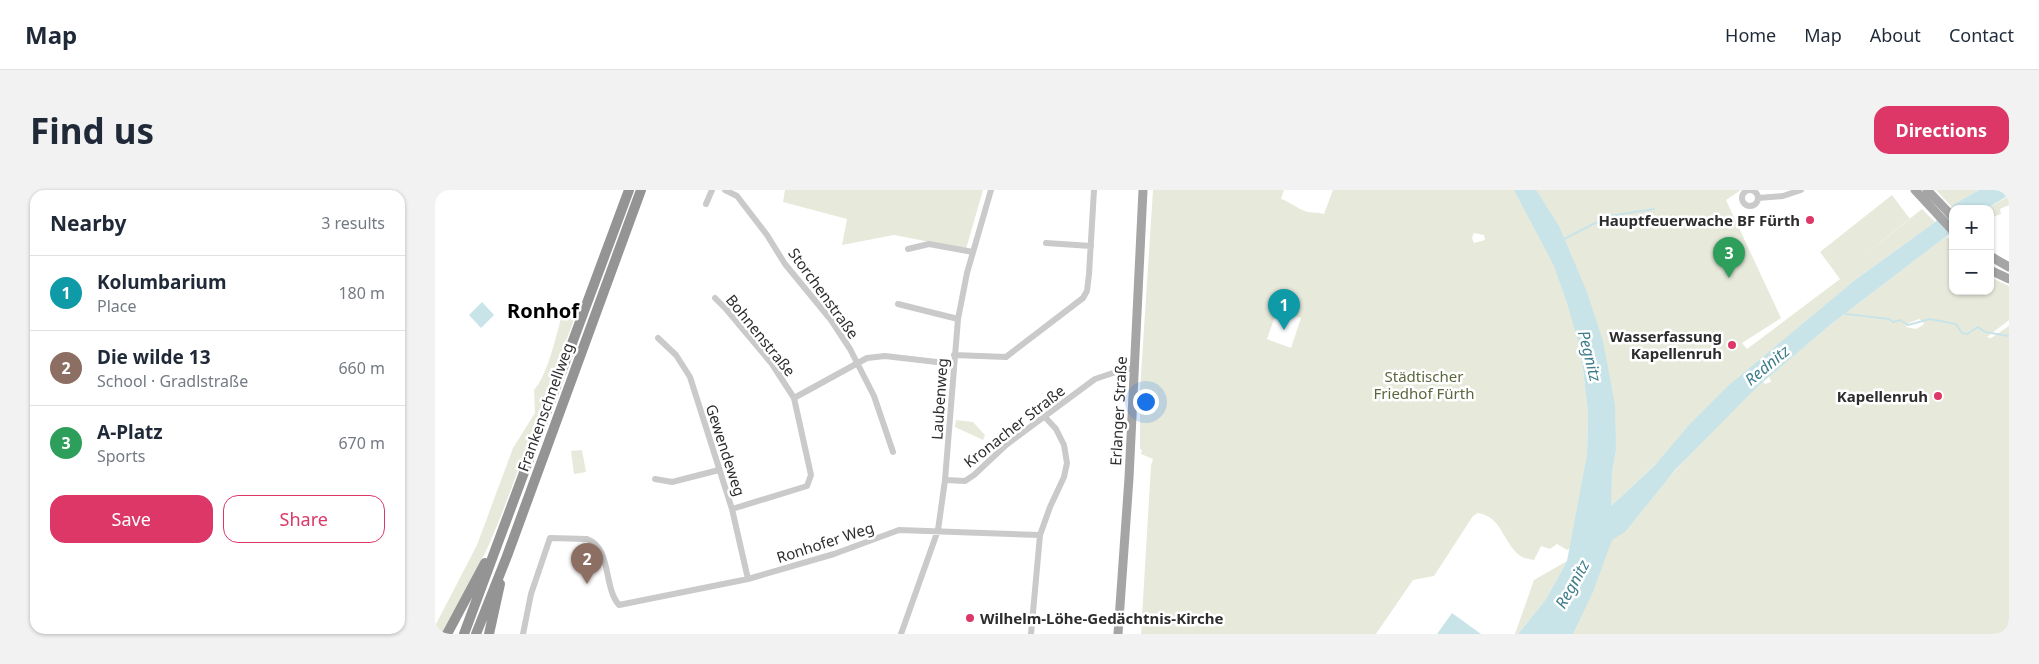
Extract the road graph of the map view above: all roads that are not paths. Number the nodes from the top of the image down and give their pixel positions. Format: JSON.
{"nodes":[{"id":1,"x":629,"y":190,"type":"edge"},
{"id":2,"x":641,"y":190,"type":"edge"},
{"id":3,"x":712,"y":190,"type":"edge"},
{"id":4,"x":725,"y":190,"type":"edge"},
{"id":5,"x":991,"y":190,"type":"edge"},
{"id":6,"x":1094,"y":190,"type":"edge"},
{"id":7,"x":1143,"y":190,"type":"edge"},
{"id":8,"x":1801,"y":190,"type":"edge"},
{"id":9,"x":1915,"y":190,"type":"edge"},
{"id":10,"x":1927,"y":190,"type":"edge"},
{"id":11,"x":1758,"y":198,"type":"dead end"},
{"id":12,"x":1932,"y":201,"type":"junction"},
{"id":13,"x":706,"y":204,"type":"dead end"},
{"id":14,"x":1949,"y":215,"type":"edge"},
{"id":15,"x":1949,"y":225,"type":"edge"},
{"id":16,"x":1046,"y":243,"type":"dead end"},
{"id":17,"x":1091,"y":246,"type":"junction"},
{"id":18,"x":908,"y":249,"type":"dead end"},
{"id":19,"x":973,"y":252,"type":"junction"},
{"id":20,"x":1994,"y":258,"type":"edge"},
{"id":21,"x":2009,"y":267,"type":"edge"},
{"id":22,"x":1994,"y":272,"type":"edge"},
{"id":23,"x":2009,"y":279,"type":"edge"},
{"id":24,"x":715,"y":298,"type":"dead end"},
{"id":25,"x":898,"y":304,"type":"dead end"},
{"id":26,"x":958,"y":319,"type":"junction"},
{"id":27,"x":659,"y":338,"type":"dead end"},
{"id":28,"x":954,"y":355,"type":"junction"},
{"id":29,"x":857,"y":364,"type":"junction"},
{"id":30,"x":953,"y":364,"type":"junction"},
{"id":31,"x":1134,"y":369,"type":"junction"},
{"id":32,"x":794,"y":398,"type":"junction"},
{"id":33,"x":1045,"y":417,"type":"junction"},
{"id":34,"x":893,"y":452,"type":"dead end"},
{"id":35,"x":719,"y":470,"type":"junction"},
{"id":36,"x":655,"y":479,"type":"dead end"},
{"id":37,"x":945,"y":480,"type":"junction"},
{"id":38,"x":732,"y":509,"type":"junction"},
{"id":39,"x":938,"y":530,"type":"junction"},
{"id":40,"x":1040,"y":535,"type":"junction"},
{"id":41,"x":499,"y":536,"type":"junction"},
{"id":42,"x":507,"y":556,"type":"junction"},
{"id":43,"x":749,"y":579,"type":"junction"},
{"id":44,"x":447,"y":634,"type":"edge"},
{"id":45,"x":464,"y":634,"type":"edge"},
{"id":46,"x":476,"y":634,"type":"edge"},
{"id":47,"x":489,"y":634,"type":"edge"},
{"id":48,"x":523,"y":634,"type":"edge"},
{"id":49,"x":901,"y":634,"type":"edge"},
{"id":50,"x":1031,"y":634,"type":"edge"},
{"id":51,"x":1118,"y":634,"type":"edge"}],
"edges":[{"from":1,"to":41,"type":"highway","name":"Frankenschnellweg"},
{"from":2,"to":42,"type":"highway","name":"Frankenschnellweg"},
{"from":3,"to":13,"type":"street"},
{"from":4,"to":29,"type":"street","name":"Storchenstraße"},
{"from":5,"to":19,"type":"street","name":"Laubenweg"},
{"from":6,"to":17,"type":"street"},
{"from":7,"to":31,"type":"main road","name":"Erlanger Straße"},
{"from":8,"to":11,"type":"street"},
{"from":9,"to":12,"type":"main road"},
{"from":10,"to":12,"type":"main road"},
{"from":12,"to":14,"type":"main road"},
{"from":12,"to":15,"type":"main road"},
{"from":16,"to":17,"type":"street"},
{"from":17,"to":28,"type":"street"},
{"from":18,"to":19,"type":"street"},
{"from":19,"to":26,"type":"street","name":"Laubenweg"},
{"from":20,"to":21,"type":"main road"},
{"from":22,"to":23,"type":"main road"},
{"from":24,"to":32,"type":"street","name":"Bohnenstraße"},
{"from":25,"to":26,"type":"street"},
{"from":26,"to":28,"type":"street","name":"Laubenweg"},
{"from":27,"to":35,"type":"street","name":"Gewendeweg"},
{"from":28,"to":30,"type":"street","name":"Laubenweg"},
{"from":29,"to":30,"type":"street"},
{"from":29,"to":32,"type":"street"},
{"from":29,"to":34,"type":"street","name":"Storchenstraße"},
{"from":30,"to":37,"type":"street","name":"Laubenweg"},
{"from":31,"to":33,"type":"street","name":"Kronacher Straße"},
{"from":31,"to":51,"type":"main road","name":"Erlanger Straße"},
{"from":32,"to":38,"type":"street","name":"Bohnenstraße"},
{"from":33,"to":37,"type":"street","name":"Kronacher Straße"},
{"from":33,"to":40,"type":"street"},
{"from":35,"to":36,"type":"street"},
{"from":35,"to":38,"type":"street","name":"Gewendeweg"},
{"from":37,"to":39,"type":"street"},
{"from":38,"to":43,"type":"street","name":"Gewendeweg"},
{"from":39,"to":40,"type":"street","name":"Ronhofer Weg"},
{"from":39,"to":43,"type":"street","name":"Ronhofer Weg"},
{"from":39,"to":49,"type":"street"},
{"from":40,"to":50,"type":"street"},
{"from":41,"to":44,"type":"highway"},
{"from":41,"to":45,"type":"highway","name":"Frankenschnellweg"},
{"from":42,"to":46,"type":"highway","name":"Frankenschnellweg"},
{"from":42,"to":47,"type":"highway"},
{"from":43,"to":48,"type":"street","name":"Ronhofer Weg"}]}
